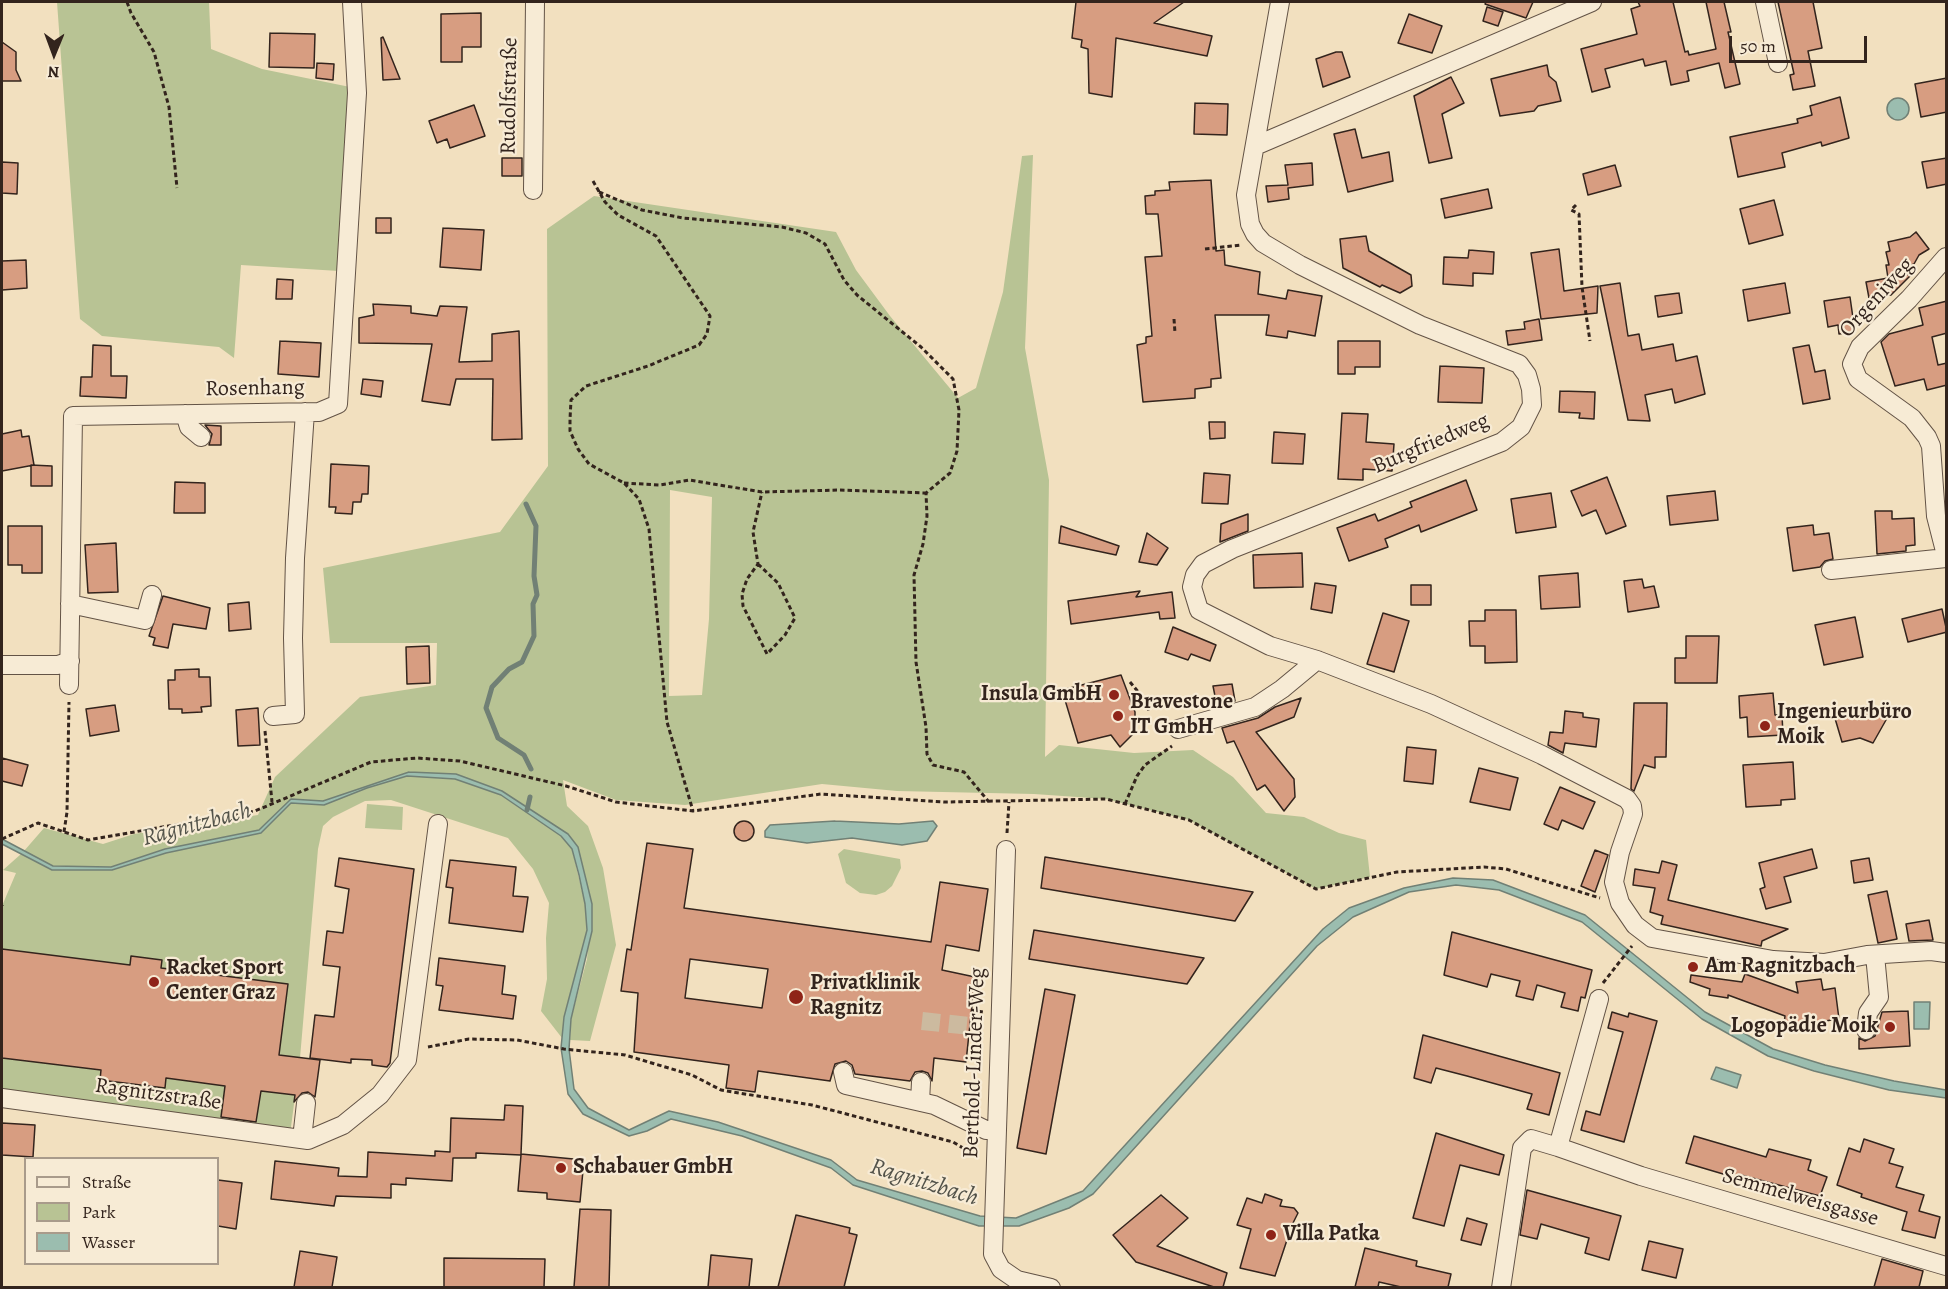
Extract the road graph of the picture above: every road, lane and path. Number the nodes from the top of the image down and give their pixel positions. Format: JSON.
{"nodes":[{"id":1,"x":127,"y":2,"type":"edge"},
{"id":2,"x":352,"y":2,"type":"edge"},
{"id":3,"x":535,"y":2,"type":"edge"},
{"id":4,"x":1280,"y":2,"type":"edge"},
{"id":5,"x":1592,"y":2,"type":"edge"},
{"id":6,"x":1765,"y":2,"type":"edge"},
{"id":7,"x":1778,"y":63,"type":"dead end"},
{"id":8,"x":1255,"y":146,"type":"junction"},
{"id":9,"x":593,"y":181,"type":"dead end"},
{"id":10,"x":177,"y":188,"type":"dead end"},
{"id":11,"x":533,"y":190,"type":"dead end"},
{"id":12,"x":599,"y":192,"type":"junction"},
{"id":13,"x":1576,"y":205,"type":"dead end"},
{"id":14,"x":1263,"y":243,"type":"junction"},
{"id":15,"x":1205,"y":249,"type":"dead end"},
{"id":16,"x":1947,"y":257,"type":"edge"},
{"id":17,"x":1174,"y":319,"type":"dead end"},
{"id":18,"x":1175,"y":333,"type":"dead end"},
{"id":19,"x":1590,"y":341,"type":"dead end"},
{"id":20,"x":305,"y":412,"type":"junction"},
{"id":21,"x":185,"y":414,"type":"junction"},
{"id":22,"x":201,"y":437,"type":"dead end"},
{"id":23,"x":624,"y":483,"type":"junction"},
{"id":24,"x":762,"y":492,"type":"junction"},
{"id":25,"x":926,"y":493,"type":"junction"},
{"id":26,"x":1947,"y":556,"type":"edge"},
{"id":27,"x":758,"y":564,"type":"junction"},
{"id":28,"x":1831,"y":570,"type":"dead end"},
{"id":29,"x":152,"y":595,"type":"dead end"},
{"id":30,"x":70,"y":604,"type":"junction"},
{"id":31,"x":1317,"y":660,"type":"junction"},
{"id":32,"x":70,"y":661,"type":"junction"},
{"id":33,"x":2,"y":665,"type":"edge"},
{"id":34,"x":1130,"y":682,"type":"dead end"},
{"id":35,"x":69,"y":685,"type":"dead end"},
{"id":36,"x":68,"y":708,"type":"dead end"},
{"id":37,"x":1149,"y":711,"type":"dead end"},
{"id":38,"x":273,"y":716,"type":"joint"},
{"id":39,"x":1178,"y":729,"type":"joint"},
{"id":40,"x":272,"y":802,"type":"junction"},
{"id":41,"x":989,"y":802,"type":"junction"},
{"id":42,"x":1009,"y":802,"type":"junction"},
{"id":43,"x":1125,"y":804,"type":"junction"},
{"id":44,"x":693,"y":811,"type":"junction"},
{"id":45,"x":438,"y":824,"type":"dead end"},
{"id":46,"x":64,"y":831,"type":"junction"},
{"id":47,"x":2,"y":839,"type":"edge"},
{"id":48,"x":1006,"y":850,"type":"joint"},
{"id":49,"x":1620,"y":903,"type":"junction"},
{"id":50,"x":1631,"y":947,"type":"dead end"},
{"id":51,"x":1947,"y":953,"type":"edge"},
{"id":52,"x":1875,"y":955,"type":"junction"},
{"id":53,"x":1615,"y":965,"type":"dead end"},
{"id":54,"x":1599,"y":999,"type":"dead end"},
{"id":55,"x":1866,"y":1030,"type":"dead end"},
{"id":56,"x":407,"y":1060,"type":"junction"},
{"id":57,"x":843,"y":1072,"type":"dead end"},
{"id":58,"x":921,"y":1082,"type":"dead end"},
{"id":59,"x":2,"y":1098,"type":"edge"},
{"id":60,"x":920,"y":1102,"type":"junction"},
{"id":61,"x":306,"y":1103,"type":"dead end"},
{"id":62,"x":997,"y":1130,"type":"junction"},
{"id":63,"x":305,"y":1139,"type":"junction"},
{"id":64,"x":1558,"y":1147,"type":"junction"},
{"id":65,"x":996,"y":1164,"type":"junction"},
{"id":66,"x":1947,"y":1266,"type":"edge"},
{"id":67,"x":1051,"y":1287,"type":"edge"},
{"id":68,"x":1501,"y":1287,"type":"edge"}],
"edges":[{"from":1,"to":10,"type":"path"},
{"from":2,"to":20,"type":"street","name":"Rosenhang"},
{"from":3,"to":11,"type":"street","name":"Rudolfstraße"},
{"from":4,"to":8,"type":"street"},
{"from":5,"to":8,"type":"street"},
{"from":6,"to":7,"type":"street"},
{"from":8,"to":14,"type":"street"},
{"from":9,"to":12,"type":"path"},
{"from":12,"to":23,"type":"path"},
{"from":12,"to":25,"type":"path"},
{"from":13,"to":19,"type":"path"},
{"from":14,"to":15,"type":"path"},
{"from":14,"to":31,"type":"street","name":"Burgfriedweg"},
{"from":16,"to":26,"type":"street","name":"Orgeniweg"},
{"from":17,"to":18,"type":"path"},
{"from":20,"to":21,"type":"street","name":"Rosenhang"},
{"from":20,"to":38,"type":"street"},
{"from":21,"to":22,"type":"street"},
{"from":21,"to":30,"type":"street","name":"Rosenhang"},
{"from":23,"to":24,"type":"path"},
{"from":23,"to":44,"type":"path"},
{"from":24,"to":25,"type":"path"},
{"from":24,"to":27,"type":"path"},
{"from":25,"to":41,"type":"path"},
{"from":26,"to":28,"type":"street"},
{"from":27,"to":27,"type":"path"},
{"from":29,"to":30,"type":"street"},
{"from":30,"to":32,"type":"street","name":"Rosenhang"},
{"from":31,"to":39,"type":"street"},
{"from":31,"to":49,"type":"street","name":"Burgfriedweg"},
{"from":32,"to":33,"type":"street"},
{"from":32,"to":35,"type":"street","name":"Rosenhang"},
{"from":34,"to":37,"type":"path"},
{"from":36,"to":46,"type":"path"},
{"from":38,"to":40,"type":"path"},
{"from":39,"to":43,"type":"path"},
{"from":40,"to":44,"type":"path"},
{"from":40,"to":46,"type":"path"},
{"from":41,"to":42,"type":"path"},
{"from":41,"to":44,"type":"path"},
{"from":42,"to":43,"type":"path"},
{"from":42,"to":48,"type":"path"},
{"from":43,"to":49,"type":"path"},
{"from":45,"to":56,"type":"street"},
{"from":46,"to":47,"type":"path"},
{"from":48,"to":62,"type":"street","name":"Berthold-Linder-Weg"},
{"from":49,"to":52,"type":"street"},
{"from":50,"to":53,"type":"path"},
{"from":51,"to":52,"type":"street"},
{"from":52,"to":55,"type":"street"},
{"from":54,"to":64,"type":"street"},
{"from":56,"to":63,"type":"street"},
{"from":56,"to":65,"type":"path"},
{"from":57,"to":60,"type":"street"},
{"from":58,"to":60,"type":"street"},
{"from":59,"to":63,"type":"street","name":"Ragnitzstraße"},
{"from":60,"to":62,"type":"street"},
{"from":61,"to":63,"type":"street"},
{"from":62,"to":65,"type":"street","name":"Berthold-Linder-Weg"},
{"from":64,"to":66,"type":"street","name":"Semmelweisgasse"},
{"from":64,"to":68,"type":"street","name":"Semmelweisgasse"},
{"from":65,"to":67,"type":"street","name":"Berthold-Linder-Weg"}]}
